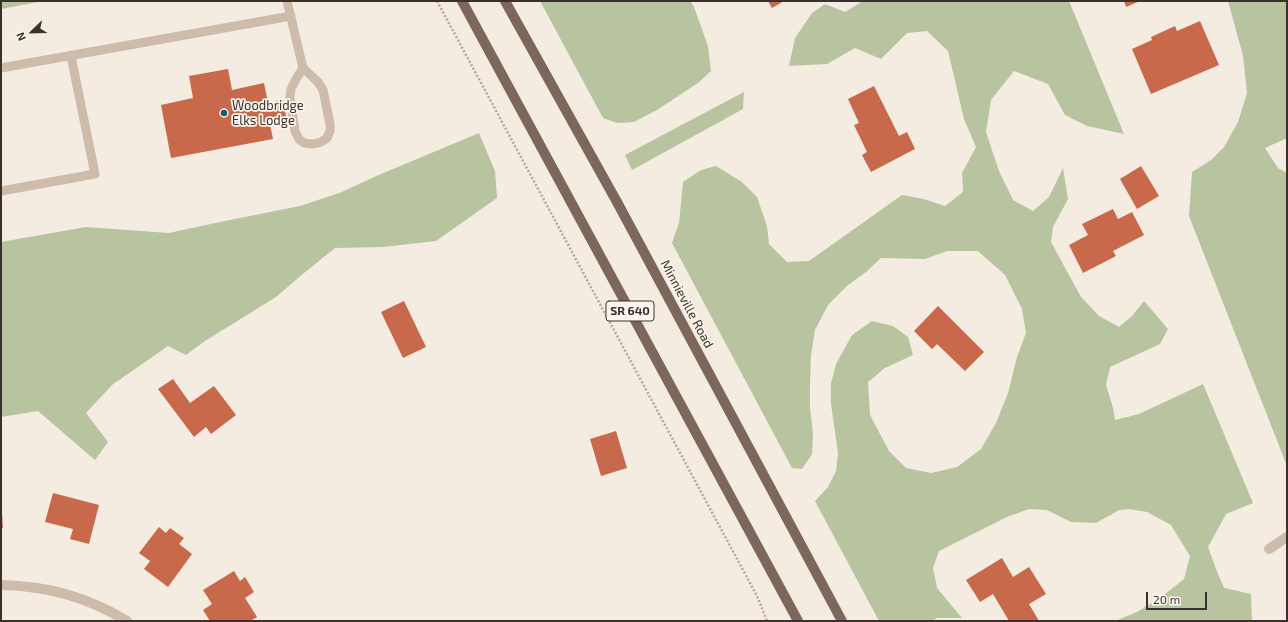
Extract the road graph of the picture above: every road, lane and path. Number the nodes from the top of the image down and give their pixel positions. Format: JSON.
{"nodes":[{"id":1,"x":287,"y":1,"type":"edge"},
{"id":2,"x":437,"y":1,"type":"edge"},
{"id":3,"x":462,"y":1,"type":"edge"},
{"id":4,"x":505,"y":1,"type":"edge"},
{"id":5,"x":291,"y":16,"type":"junction"},
{"id":6,"x":71,"y":56,"type":"junction"},
{"id":7,"x":1,"y":68,"type":"edge"},
{"id":8,"x":303,"y":68,"type":"junction"},
{"id":9,"x":1,"y":191,"type":"edge"},
{"id":10,"x":1287,"y":537,"type":"edge"},
{"id":11,"x":1269,"y":549,"type":"dead end"},
{"id":12,"x":1,"y":585,"type":"edge"},
{"id":13,"x":127,"y":621,"type":"edge"},
{"id":14,"x":767,"y":621,"type":"edge"},
{"id":15,"x":798,"y":621,"type":"edge"},
{"id":16,"x":842,"y":621,"type":"edge"}],
"edges":[{"from":1,"to":5,"type":"lane"},
{"from":2,"to":14,"type":"path"},
{"from":3,"to":15,"type":"main road","number":"SR 640"},
{"from":4,"to":16,"type":"main road","name":"Minnieville Road","number":"SR 640"},
{"from":5,"to":6,"type":"lane"},
{"from":5,"to":8,"type":"lane"},
{"from":6,"to":7,"type":"lane"},
{"from":6,"to":9,"type":"lane"},
{"from":8,"to":8,"type":"lane"},
{"from":10,"to":11,"type":"street"},
{"from":12,"to":13,"type":"street"}]}
